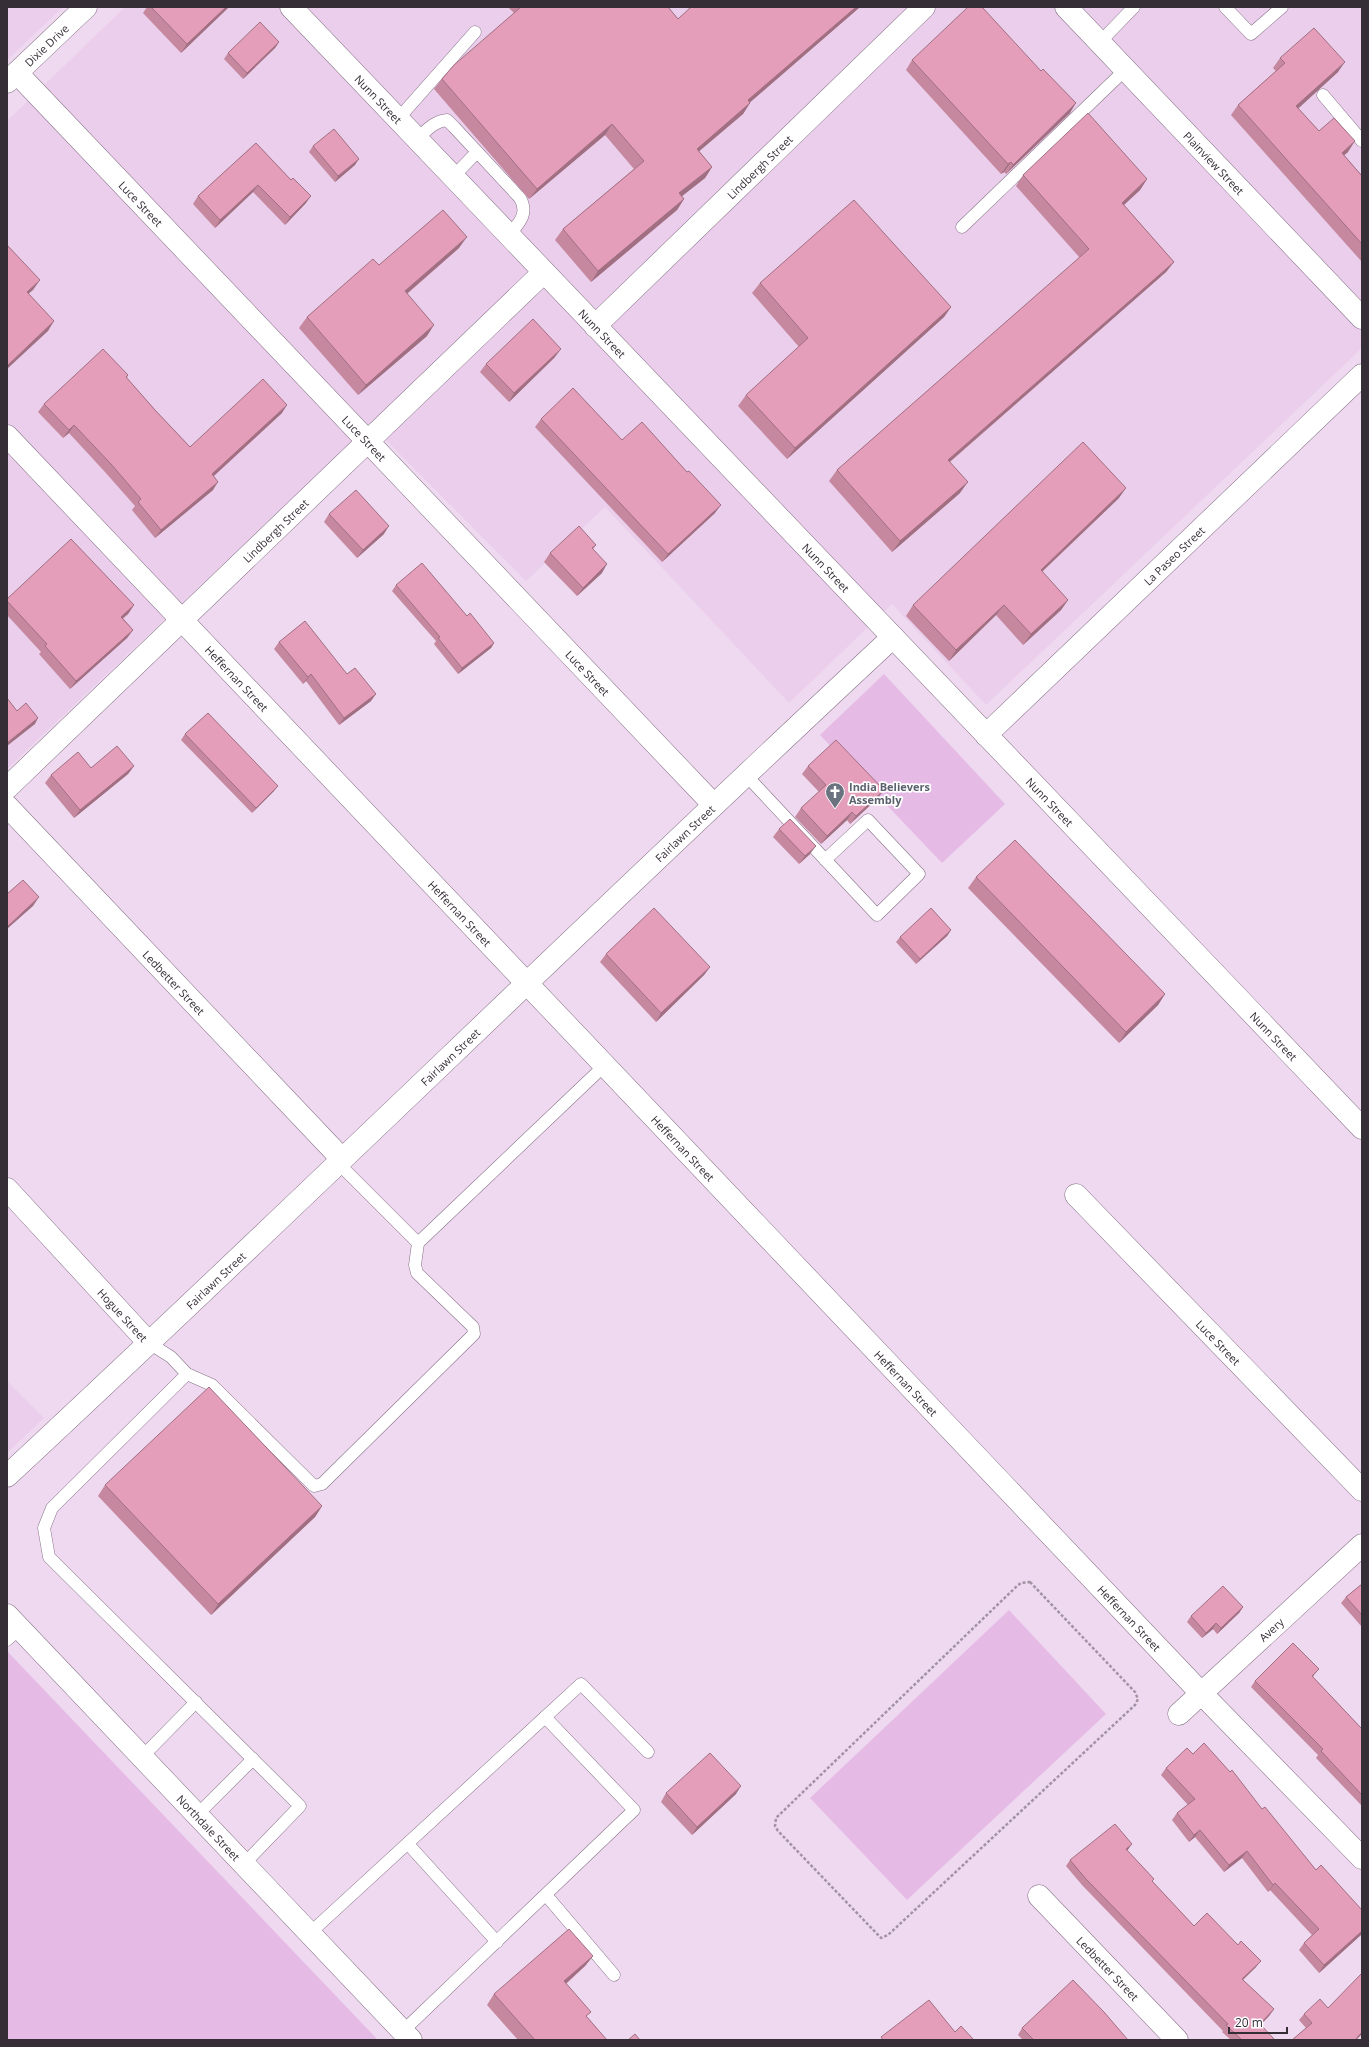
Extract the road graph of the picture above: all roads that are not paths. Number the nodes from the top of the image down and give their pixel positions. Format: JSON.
{"nodes":[{"id":1,"x":86,"y":7,"type":"edge"},
{"id":2,"x":291,"y":7,"type":"edge"},
{"id":3,"x":924,"y":7,"type":"edge"},
{"id":4,"x":1066,"y":7,"type":"edge"},
{"id":5,"x":1134,"y":7,"type":"edge"},
{"id":6,"x":1226,"y":7,"type":"edge"},
{"id":7,"x":1282,"y":7,"type":"edge"},
{"id":8,"x":475,"y":32,"type":"dead end"},
{"id":9,"x":1100,"y":42,"type":"junction"},
{"id":10,"x":1126,"y":69,"type":"junction"},
{"id":11,"x":12,"y":77,"type":"edge"},
{"id":12,"x":1324,"y":95,"type":"edge"},
{"id":13,"x":398,"y":119,"type":"junction"},
{"id":14,"x":417,"y":139,"type":"junction"},
{"id":15,"x":1362,"y":141,"type":"edge"},
{"id":16,"x":477,"y":152,"type":"junction"},
{"id":17,"x":453,"y":177,"type":"junction"},
{"id":18,"x":962,"y":227,"type":"dead end"},
{"id":19,"x":509,"y":235,"type":"junction"},
{"id":20,"x":544,"y":272,"type":"junction"},
{"id":21,"x":1362,"y":318,"type":"edge"},
{"id":22,"x":595,"y":326,"type":"junction"},
{"id":23,"x":1362,"y":375,"type":"edge"},
{"id":24,"x":7,"y":436,"type":"edge"},
{"id":25,"x":369,"y":440,"type":"junction"},
{"id":26,"x":183,"y":620,"type":"junction"},
{"id":27,"x":892,"y":637,"type":"junction"},
{"id":28,"x":986,"y":735,"type":"junction"},
{"id":29,"x":745,"y":774,"type":"junction"},
{"id":30,"x":7,"y":788,"type":"edge"},
{"id":31,"x":713,"y":804,"type":"junction"},
{"id":32,"x":7,"y":806,"type":"edge"},
{"id":33,"x":826,"y":860,"type":"junction"},
{"id":34,"x":527,"y":983,"type":"junction"},
{"id":35,"x":605,"y":1065,"type":"junction"},
{"id":36,"x":1362,"y":1128,"type":"edge"},
{"id":37,"x":340,"y":1161,"type":"junction"},
{"id":38,"x":7,"y":1189,"type":"edge"},
{"id":39,"x":1076,"y":1195,"type":"dead end"},
{"id":40,"x":418,"y":1243,"type":"junction"},
{"id":41,"x":148,"y":1343,"type":"junction"},
{"id":42,"x":187,"y":1374,"type":"junction"},
{"id":43,"x":7,"y":1476,"type":"edge"},
{"id":44,"x":1362,"y":1490,"type":"edge"},
{"id":45,"x":1362,"y":1544,"type":"edge"},
{"id":46,"x":11,"y":1628,"type":"edge"},
{"id":47,"x":1201,"y":1693,"type":"junction"},
{"id":48,"x":196,"y":1702,"type":"junction"},
{"id":49,"x":1179,"y":1714,"type":"dead end"},
{"id":50,"x":545,"y":1717,"type":"junction"},
{"id":51,"x":648,"y":1752,"type":"dead end"},
{"id":52,"x":142,"y":1757,"type":"junction"},
{"id":53,"x":253,"y":1759,"type":"junction"},
{"id":54,"x":197,"y":1815,"type":"junction"},
{"id":55,"x":408,"y":1844,"type":"junction"},
{"id":56,"x":1362,"y":1858,"type":"edge"},
{"id":57,"x":244,"y":1864,"type":"junction"},
{"id":58,"x":546,"y":1895,"type":"junction"},
{"id":59,"x":1039,"y":1896,"type":"dead end"},
{"id":60,"x":310,"y":1933,"type":"junction"},
{"id":61,"x":497,"y":1942,"type":"junction"},
{"id":62,"x":614,"y":1975,"type":"dead end"},
{"id":63,"x":407,"y":2036,"type":"edge"},
{"id":64,"x":1177,"y":2040,"type":"edge"}],
"edges":[{"from":1,"to":11,"type":"street","name":"Dixie Drive"},
{"from":2,"to":13,"type":"street","name":"Nunn Street"},
{"from":3,"to":22,"type":"street","name":"Lindbergh Street"},
{"from":4,"to":9,"type":"street","name":"Plainview Street"},
{"from":5,"to":9,"type":"lane"},
{"from":6,"to":7,"type":"lane"},
{"from":8,"to":13,"type":"lane"},
{"from":9,"to":10,"type":"street","name":"Plainview Street"},
{"from":10,"to":18,"type":"lane"},
{"from":10,"to":21,"type":"street","name":"Plainview Street"},
{"from":11,"to":25,"type":"street","name":"Luce Street"},
{"from":12,"to":15,"type":"lane"},
{"from":13,"to":14,"type":"street","name":"Nunn Street"},
{"from":14,"to":16,"type":"lane"},
{"from":14,"to":17,"type":"street","name":"Nunn Street"},
{"from":16,"to":17,"type":"lane"},
{"from":16,"to":19,"type":"lane"},
{"from":17,"to":19,"type":"street","name":"Nunn Street"},
{"from":19,"to":20,"type":"street","name":"Nunn Street"},
{"from":20,"to":22,"type":"street","name":"Nunn Street"},
{"from":20,"to":25,"type":"street","name":"Lindbergh Street"},
{"from":22,"to":27,"type":"street","name":"Nunn Street"},
{"from":23,"to":28,"type":"street","name":"La Paseo Street"},
{"from":24,"to":26,"type":"street","name":"Heffernan Street"},
{"from":25,"to":26,"type":"street","name":"Lindbergh Street"},
{"from":25,"to":31,"type":"street","name":"Luce Street"},
{"from":26,"to":30,"type":"street","name":"Lindbergh Street"},
{"from":26,"to":34,"type":"street","name":"Heffernan Street"},
{"from":27,"to":28,"type":"street","name":"Nunn Street"},
{"from":27,"to":29,"type":"street","name":"Fairlawn Street"},
{"from":28,"to":36,"type":"street","name":"Nunn Street"},
{"from":29,"to":31,"type":"street","name":"Fairlawn Street"},
{"from":29,"to":33,"type":"lane"},
{"from":31,"to":34,"type":"street","name":"Fairlawn Street"},
{"from":32,"to":37,"type":"street","name":"Ledbetter Street"},
{"from":33,"to":33,"type":"lane"},
{"from":34,"to":35,"type":"street","name":"Heffernan Street"},
{"from":34,"to":37,"type":"street","name":"Fairlawn Street"},
{"from":35,"to":40,"type":"lane"},
{"from":35,"to":47,"type":"street","name":"Heffernan Street"},
{"from":37,"to":40,"type":"lane"},
{"from":37,"to":41,"type":"street","name":"Fairlawn Street"},
{"from":38,"to":41,"type":"street","name":"Hogue Street"},
{"from":39,"to":44,"type":"street","name":"Luce Street"},
{"from":40,"to":42,"type":"lane","name":"Hogue Street"},
{"from":41,"to":42,"type":"lane","name":"Hogue Street"},
{"from":41,"to":43,"type":"street","name":"Fairlawn Street"},
{"from":42,"to":48,"type":"lane"},
{"from":45,"to":47,"type":"street","name":"Avery"},
{"from":46,"to":52,"type":"street","name":"Northdale Street"},
{"from":47,"to":49,"type":"street","name":"Avery"},
{"from":47,"to":56,"type":"street","name":"Heffernan Street"},
{"from":48,"to":52,"type":"lane"},
{"from":48,"to":53,"type":"lane"},
{"from":50,"to":51,"type":"lane"},
{"from":50,"to":55,"type":"lane"},
{"from":50,"to":58,"type":"lane"},
{"from":52,"to":54,"type":"street","name":"Northdale Street"},
{"from":53,"to":54,"type":"lane"},
{"from":53,"to":57,"type":"lane"},
{"from":54,"to":57,"type":"street","name":"Northdale Street"},
{"from":55,"to":60,"type":"lane"},
{"from":55,"to":61,"type":"lane"},
{"from":57,"to":60,"type":"street","name":"Northdale Street"},
{"from":58,"to":61,"type":"lane"},
{"from":58,"to":62,"type":"lane"},
{"from":59,"to":64,"type":"street","name":"Ledbetter Street"},
{"from":60,"to":63,"type":"street","name":"Northdale Street"},
{"from":61,"to":63,"type":"lane"}]}
